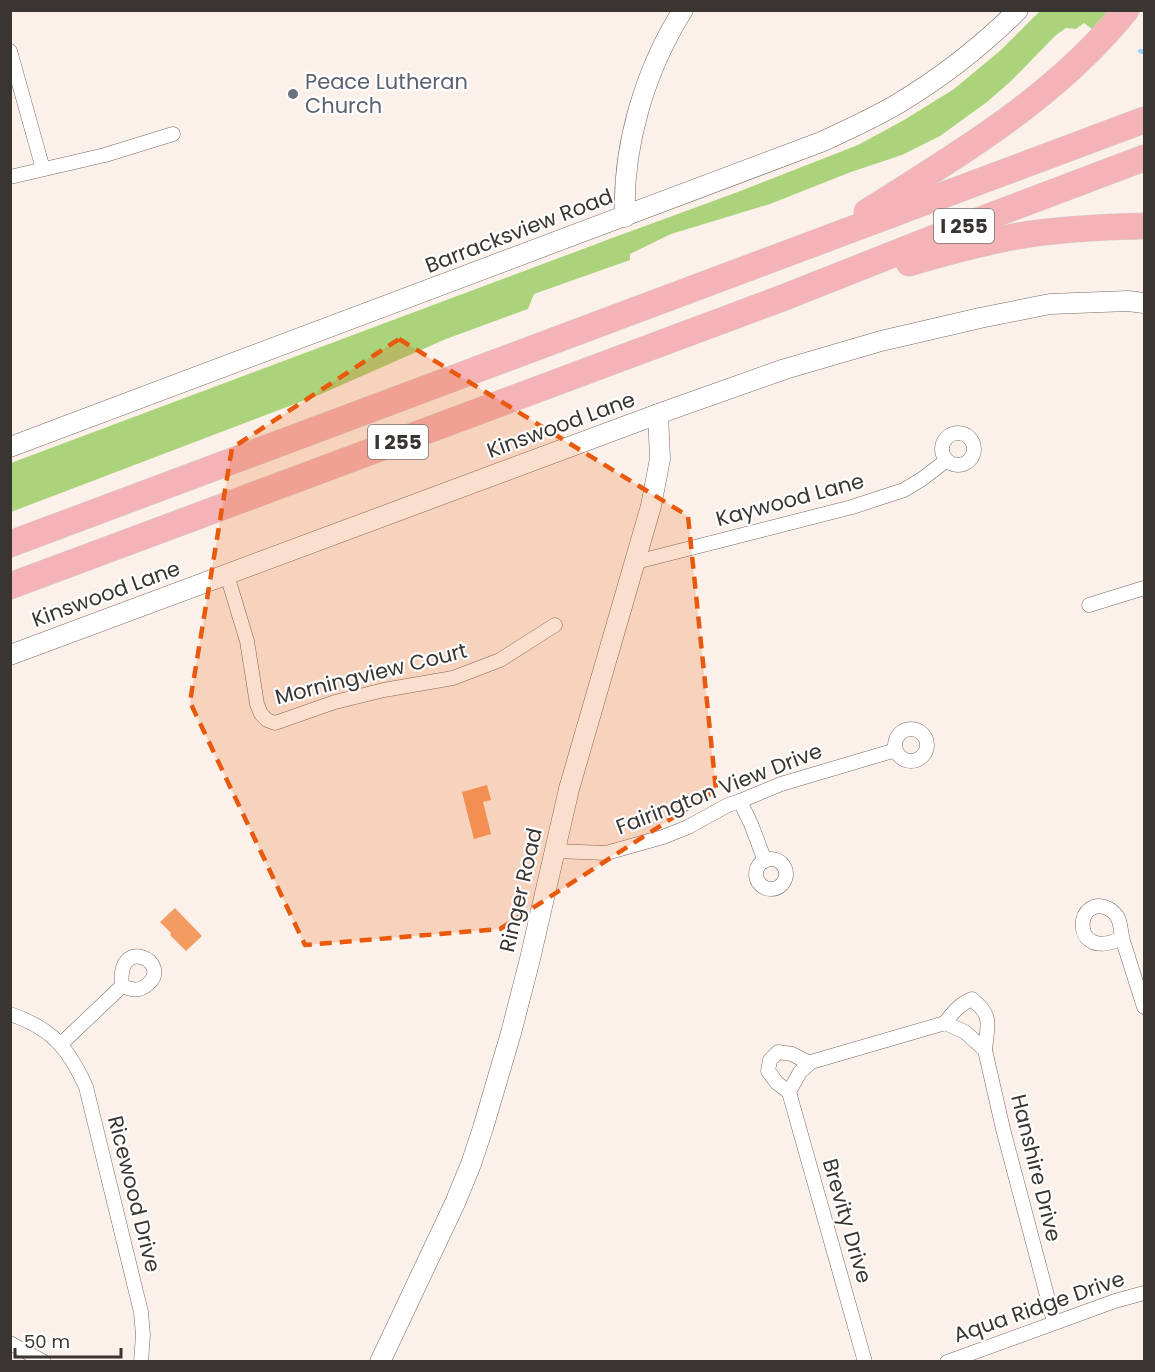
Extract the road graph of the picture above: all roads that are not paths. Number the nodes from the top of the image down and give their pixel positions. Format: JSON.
{"nodes":[{"id":1,"x":683,"y":10,"type":"edge"},
{"id":2,"x":1018,"y":10,"type":"edge"},
{"id":3,"x":1126,"y":10,"type":"edge"},
{"id":4,"x":10,"y":51,"type":"edge"},
{"id":5,"x":1144,"y":120,"type":"edge"},
{"id":6,"x":173,"y":134,"type":"dead end"},
{"id":7,"x":1144,"y":158,"type":"edge"},
{"id":8,"x":43,"y":169,"type":"junction"},
{"id":9,"x":10,"y":177,"type":"edge"},
{"id":10,"x":625,"y":217,"type":"junction"},
{"id":11,"x":1144,"y":226,"type":"edge"},
{"id":12,"x":824,"y":240,"type":"junction"},
{"id":13,"x":785,"y":297,"type":"junction"},
{"id":14,"x":1144,"y":303,"type":"edge"},
{"id":15,"x":658,"y":414,"type":"junction"},
{"id":16,"x":10,"y":447,"type":"edge"},
{"id":17,"x":946,"y":460,"type":"dead end"},
{"id":18,"x":10,"y":544,"type":"edge"},
{"id":19,"x":636,"y":562,"type":"junction"},
{"id":20,"x":227,"y":575,"type":"junction"},
{"id":21,"x":10,"y":586,"type":"edge"},
{"id":22,"x":1144,"y":588,"type":"edge"},
{"id":23,"x":1089,"y":605,"type":"dead end"},
{"id":24,"x":555,"y":625,"type":"dead end"},
{"id":25,"x":10,"y":655,"type":"edge"},
{"id":26,"x":896,"y":750,"type":"dead end"},
{"id":27,"x":740,"y":801,"type":"junction"},
{"id":28,"x":555,"y":851,"type":"junction"},
{"id":29,"x":765,"y":861,"type":"dead end"},
{"id":30,"x":1122,"y":938,"type":"dead end"},
{"id":31,"x":122,"y":986,"type":"dead end"},
{"id":32,"x":1144,"y":1007,"type":"edge"},
{"id":33,"x":10,"y":1014,"type":"edge"},
{"id":34,"x":945,"y":1023,"type":"junction"},
{"id":35,"x":61,"y":1044,"type":"junction"},
{"id":36,"x":985,"y":1050,"type":"junction"},
{"id":37,"x":809,"y":1063,"type":"junction"},
{"id":38,"x":789,"y":1092,"type":"junction"},
{"id":39,"x":1144,"y":1293,"type":"edge"},
{"id":40,"x":1054,"y":1322,"type":"junction"},
{"id":41,"x":10,"y":1343,"type":"edge"},
{"id":42,"x":44,"y":1362,"type":"edge"},
{"id":43,"x":141,"y":1362,"type":"edge"},
{"id":44,"x":380,"y":1362,"type":"edge"},
{"id":45,"x":864,"y":1362,"type":"edge"},
{"id":46,"x":948,"y":1362,"type":"edge"}],
"edges":[{"from":1,"to":10,"type":"street"},
{"from":2,"to":10,"type":"street","name":"Barracksview Road"},
{"from":3,"to":12,"type":"highway"},
{"from":4,"to":8,"type":"street"},
{"from":5,"to":12,"type":"highway","number":"I 255"},
{"from":6,"to":8,"type":"street"},
{"from":7,"to":13,"type":"highway","number":"I 255"},
{"from":8,"to":9,"type":"street"},
{"from":10,"to":16,"type":"street","name":"Barracksview Road"},
{"from":11,"to":13,"type":"highway"},
{"from":12,"to":18,"type":"highway","number":"I 255"},
{"from":13,"to":21,"type":"highway","number":"I 255"},
{"from":14,"to":15,"type":"street","name":"Kinswood Lane"},
{"from":15,"to":19,"type":"street","name":"Ringer Road"},
{"from":15,"to":20,"type":"street","name":"Kinswood Lane"},
{"from":17,"to":19,"type":"street","name":"Kaywood Lane"},
{"from":19,"to":28,"type":"street","name":"Ringer Road"},
{"from":20,"to":24,"type":"street","name":"Morningview Court"},
{"from":20,"to":25,"type":"street","name":"Kinswood Lane"},
{"from":22,"to":23,"type":"street"},
{"from":26,"to":27,"type":"street","name":"Fairington View Drive"},
{"from":27,"to":28,"type":"street","name":"Fairington View Drive"},
{"from":27,"to":29,"type":"street"},
{"from":28,"to":44,"type":"street","name":"Ringer Road"},
{"from":30,"to":32,"type":"street"},
{"from":31,"to":35,"type":"street"},
{"from":33,"to":35,"type":"street","name":"Ricewood Drive"},
{"from":34,"to":36,"type":"street"},
{"from":34,"to":36,"type":"street"},
{"from":34,"to":37,"type":"street"},
{"from":35,"to":43,"type":"street","name":"Ricewood Drive"},
{"from":36,"to":40,"type":"street","name":"Hanshire Drive"},
{"from":37,"to":38,"type":"street"},
{"from":37,"to":38,"type":"street","name":"Brevity Drive"},
{"from":38,"to":45,"type":"street","name":"Brevity Drive"},
{"from":39,"to":40,"type":"street","name":"Aqua Ridge Drive"},
{"from":40,"to":46,"type":"street","name":"Aqua Ridge Drive"},
{"from":41,"to":42,"type":"street"}]}
